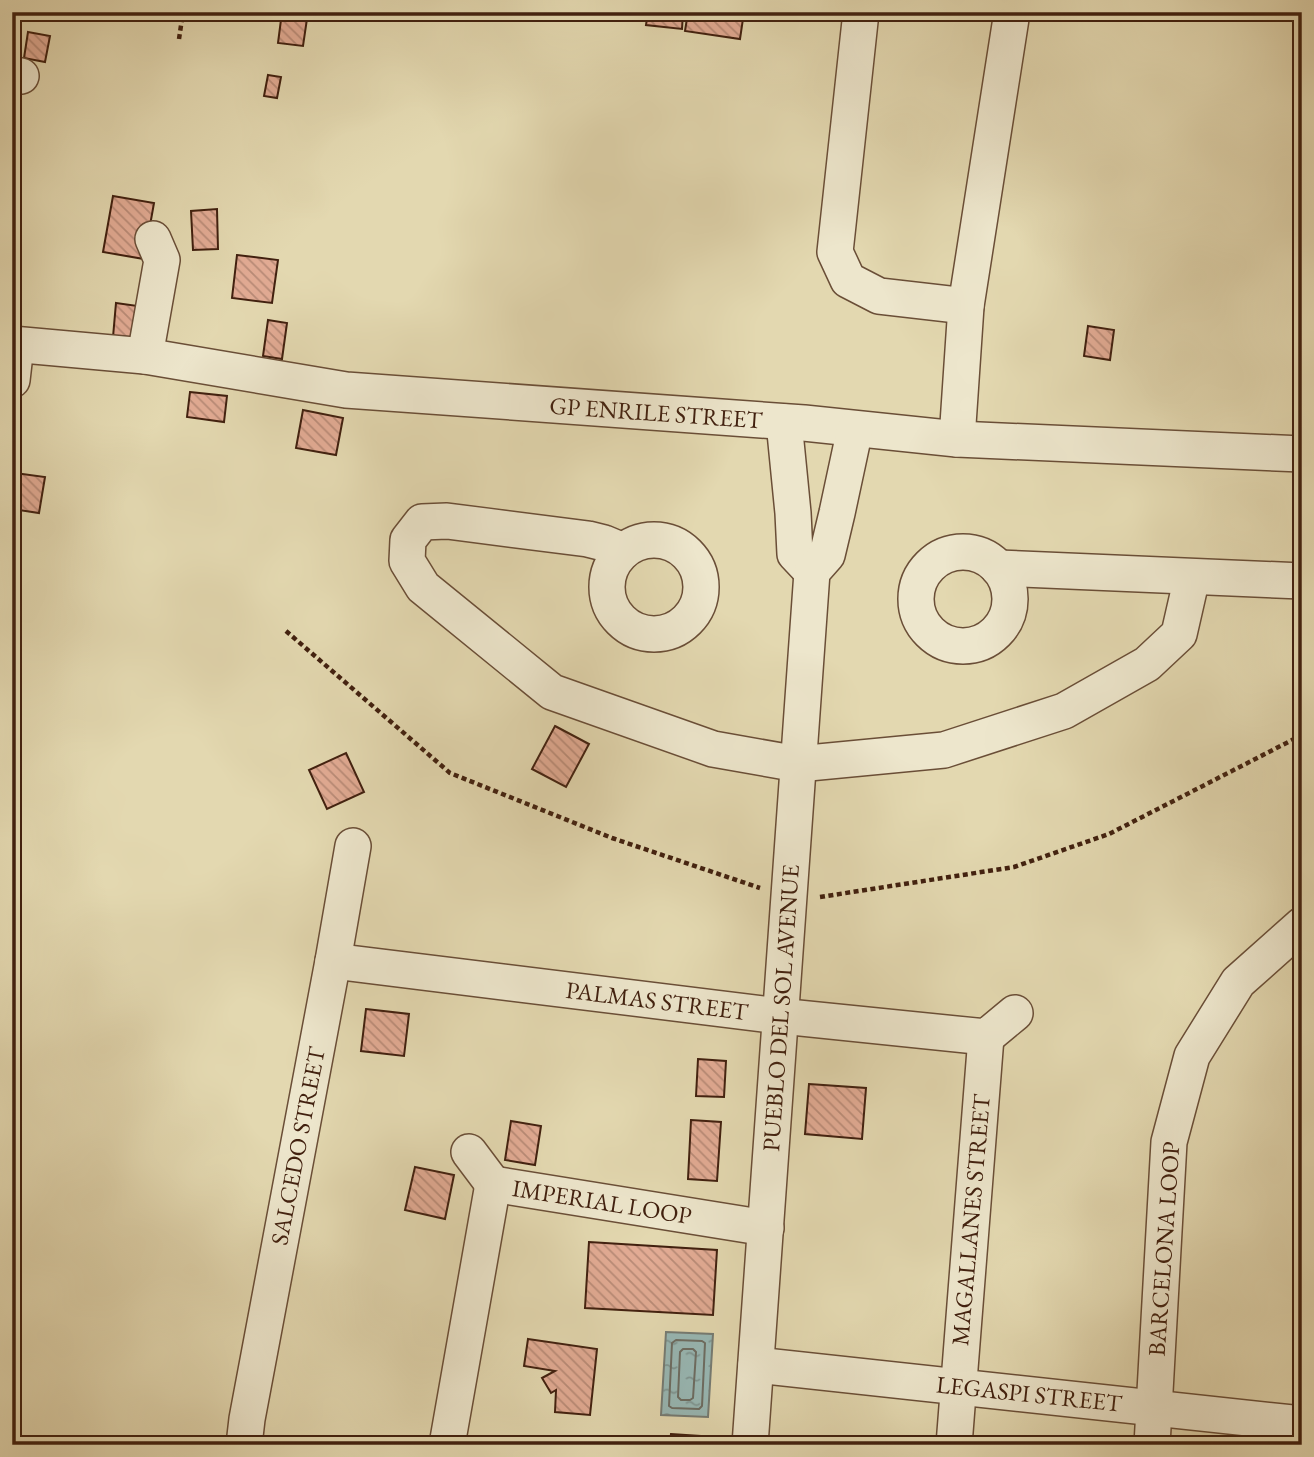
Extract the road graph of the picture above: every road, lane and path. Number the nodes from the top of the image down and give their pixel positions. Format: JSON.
{"nodes":[{"id":1,"x":183,"y":12,"type":"edge"},
{"id":2,"x":861,"y":12,"type":"edge"},
{"id":3,"x":1012,"y":12,"type":"edge"},
{"id":4,"x":179,"y":39,"type":"dead end"},
{"id":5,"x":153,"y":239,"type":"dead end"},
{"id":6,"x":966,"y":306,"type":"junction"},
{"id":7,"x":14,"y":344,"type":"edge"},
{"id":8,"x":145,"y":356,"type":"junction"},
{"id":9,"x":12,"y":380,"type":"edge"},
{"id":10,"x":784,"y":422,"type":"junction"},
{"id":11,"x":855,"y":429,"type":"junction"},
{"id":12,"x":957,"y":439,"type":"junction"},
{"id":13,"x":1302,"y":454,"type":"edge"},
{"id":14,"x":623,"y":551,"type":"dead end"},
{"id":15,"x":998,"y":568,"type":"dead end"},
{"id":16,"x":812,"y":572,"type":"junction"},
{"id":17,"x":1192,"y":577,"type":"junction"},
{"id":18,"x":1302,"y":581,"type":"edge"},
{"id":19,"x":798,"y":764,"type":"junction"},
{"id":20,"x":353,"y":846,"type":"dead end"},
{"id":21,"x":1302,"y":926,"type":"edge"},
{"id":22,"x":333,"y":961,"type":"junction"},
{"id":23,"x":1015,"y":1013,"type":"dead end"},
{"id":24,"x":780,"y":1016,"type":"junction"},
{"id":25,"x":986,"y":1037,"type":"junction"},
{"id":26,"x":469,"y":1152,"type":"dead end"},
{"id":27,"x":493,"y":1184,"type":"junction"},
{"id":28,"x":766,"y":1228,"type":"junction"},
{"id":29,"x":756,"y":1365,"type":"junction"},
{"id":30,"x":958,"y":1387,"type":"junction"},
{"id":31,"x":1154,"y":1407,"type":"junction"},
{"id":32,"x":1302,"y":1424,"type":"edge"},
{"id":33,"x":243,"y":1445,"type":"edge"},
{"id":34,"x":447,"y":1445,"type":"edge"},
{"id":35,"x":750,"y":1445,"type":"edge"},
{"id":36,"x":954,"y":1445,"type":"edge"},
{"id":37,"x":1152,"y":1445,"type":"edge"}],
"edges":[{"from":1,"to":4,"type":"path"},
{"from":2,"to":6,"type":"street"},
{"from":3,"to":6,"type":"street"},
{"from":5,"to":8,"type":"street"},
{"from":6,"to":12,"type":"street"},
{"from":7,"to":8,"type":"street","name":"GP ENRILE STREET"},
{"from":7,"to":9,"type":"street"},
{"from":8,"to":10,"type":"street","name":"GP ENRILE STREET"},
{"from":10,"to":11,"type":"street","name":"GP ENRILE STREET"},
{"from":10,"to":16,"type":"street"},
{"from":11,"to":12,"type":"street","name":"GP ENRILE STREET"},
{"from":11,"to":16,"type":"street","name":"PUEBLO DEL SOL AVENUE"},
{"from":12,"to":13,"type":"street","name":"GP ENRILE STREET"},
{"from":14,"to":19,"type":"street"},
{"from":15,"to":17,"type":"street"},
{"from":16,"to":19,"type":"street","name":"PUEBLO DEL SOL AVENUE"},
{"from":17,"to":18,"type":"street"},
{"from":17,"to":19,"type":"street"},
{"from":19,"to":24,"type":"street","name":"PUEBLO DEL SOL AVENUE"},
{"from":20,"to":22,"type":"street","name":"SALCEDO STREET"},
{"from":21,"to":31,"type":"street","name":"BARCELONA LOOP"},
{"from":22,"to":24,"type":"street","name":"PALMAS STREET"},
{"from":22,"to":33,"type":"street","name":"SALCEDO STREET"},
{"from":23,"to":25,"type":"street"},
{"from":24,"to":25,"type":"street","name":"PALMAS STREET"},
{"from":24,"to":28,"type":"street","name":"PUEBLO DEL SOL AVENUE"},
{"from":25,"to":30,"type":"street","name":"MAGALLANES STREET"},
{"from":26,"to":27,"type":"street"},
{"from":27,"to":28,"type":"street","name":"IMPERIAL LOOP"},
{"from":27,"to":34,"type":"street","name":"IMPERIAL LOOP"},
{"from":28,"to":29,"type":"street","name":"PUEBLO DEL SOL AVENUE"},
{"from":29,"to":30,"type":"street","name":"LEGASPI STREET"},
{"from":29,"to":35,"type":"street","name":"PUEBLO DEL SOL AVENUE"},
{"from":30,"to":31,"type":"street","name":"LEGASPI STREET"},
{"from":30,"to":36,"type":"street","name":"MAGALLANES STREET"},
{"from":31,"to":32,"type":"street","name":"LEGASPI STREET"},
{"from":31,"to":37,"type":"street","name":"BARCELONA LOOP"}]}
